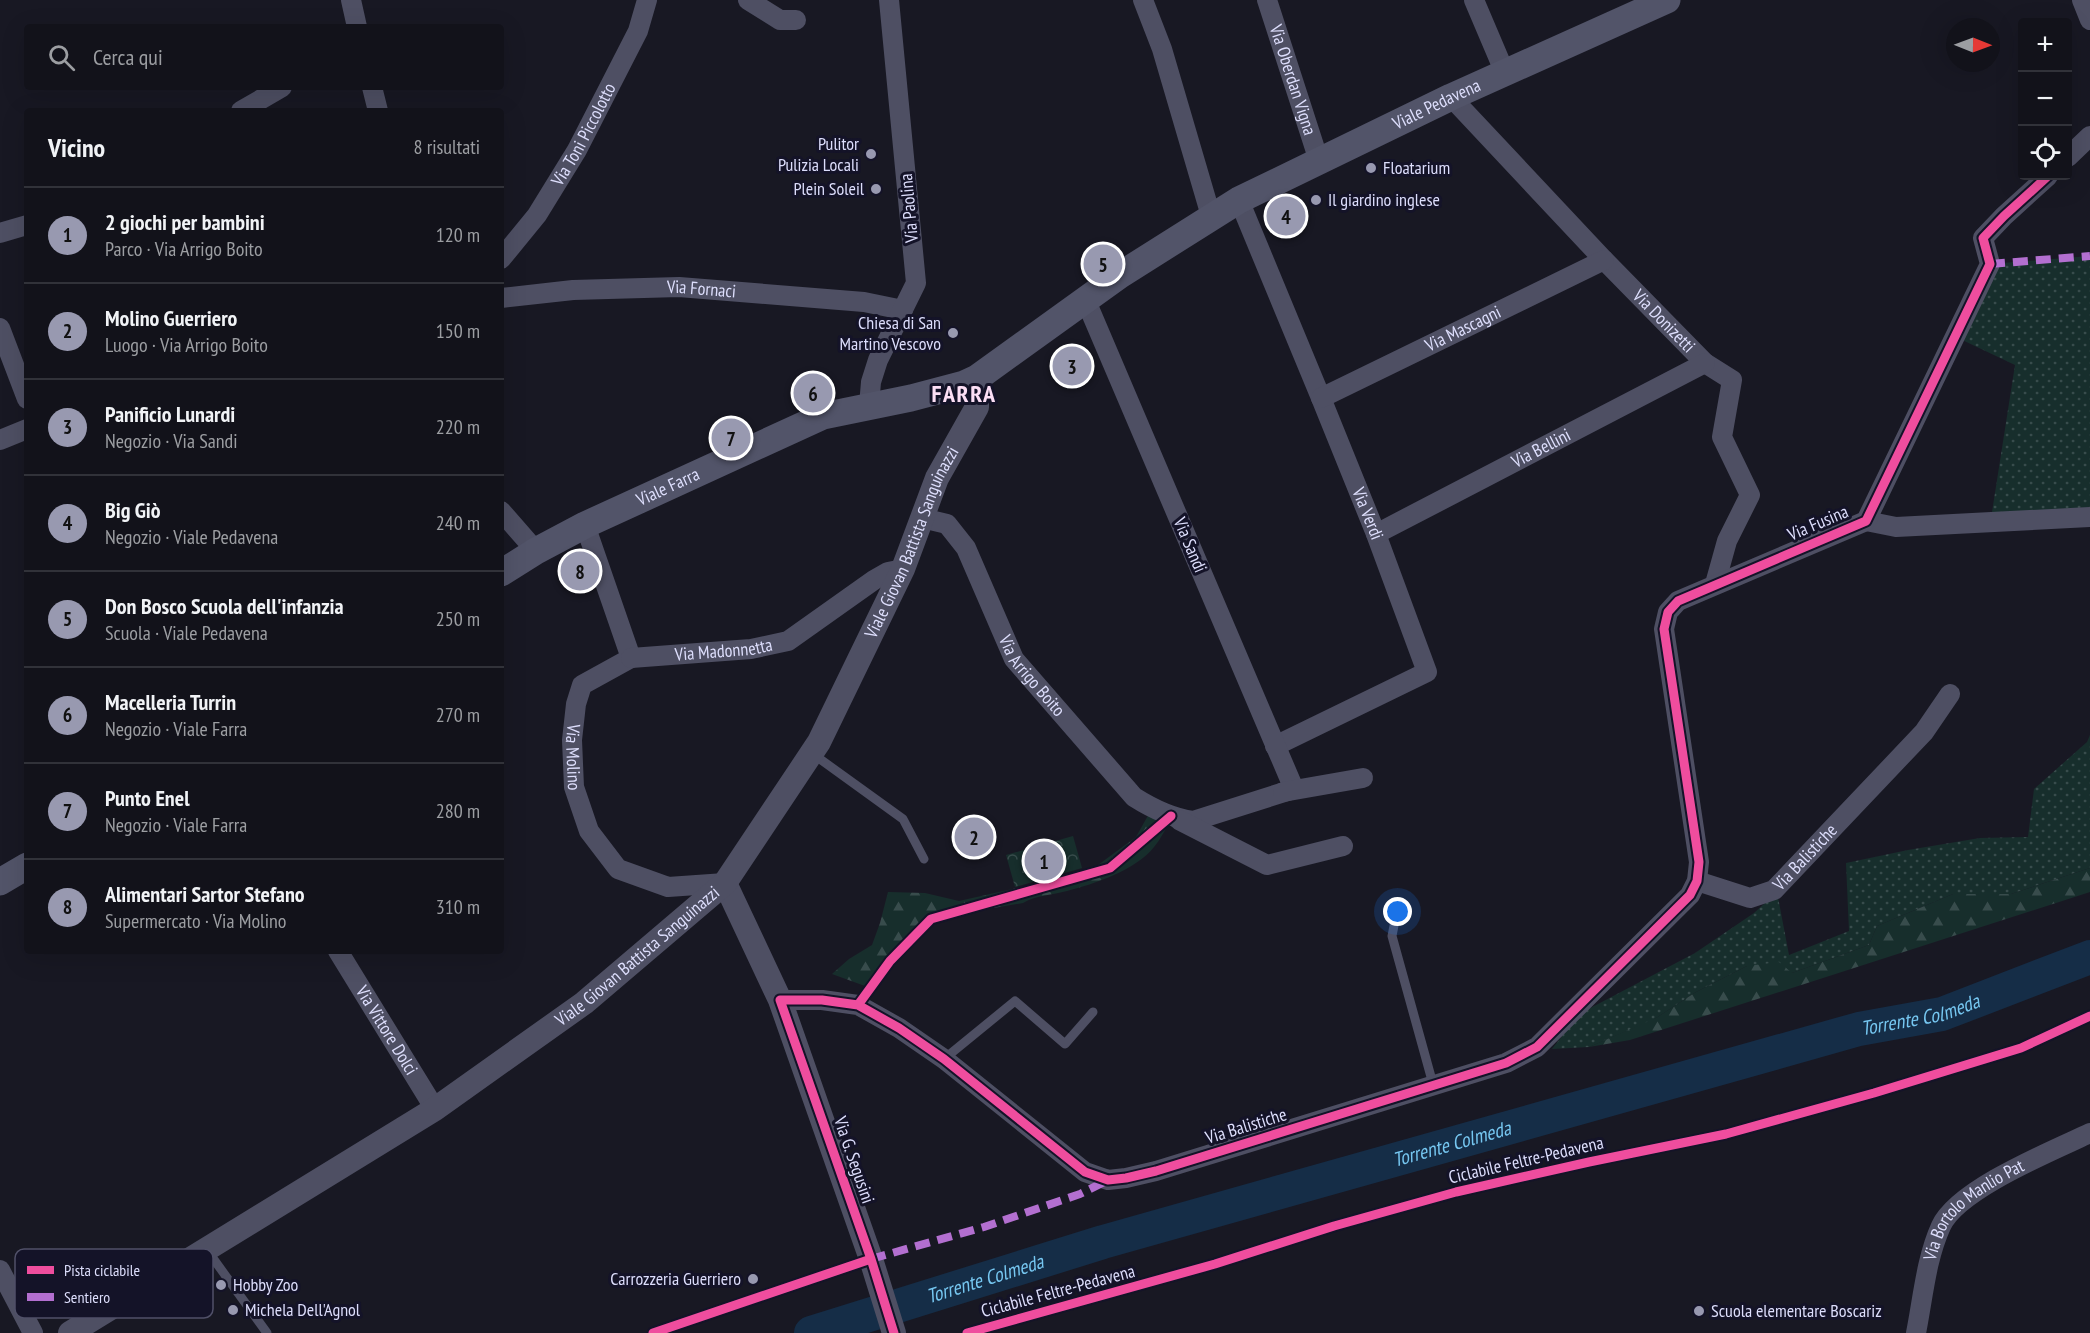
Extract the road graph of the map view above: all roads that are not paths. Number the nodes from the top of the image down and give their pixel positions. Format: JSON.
{"nodes":[{"id":1,"x":351,"y":0,"type":"edge"},
{"id":2,"x":647,"y":0,"type":"edge"},
{"id":3,"x":748,"y":0,"type":"edge"},
{"id":4,"x":889,"y":0,"type":"edge"},
{"id":5,"x":1143,"y":0,"type":"edge"},
{"id":6,"x":1267,"y":0,"type":"edge"},
{"id":7,"x":1474,"y":0,"type":"edge"},
{"id":8,"x":1667,"y":0,"type":"edge"},
{"id":9,"x":2082,"y":0,"type":"edge"},
{"id":10,"x":796,"y":20,"type":"dead end"},
{"id":11,"x":2090,"y":20,"type":"edge"},
{"id":12,"x":356,"y":24,"type":"edge"},
{"id":13,"x":1505,"y":73,"type":"junction"},
{"id":14,"x":277,"y":90,"type":"edge"},
{"id":15,"x":373,"y":90,"type":"edge"},
{"id":16,"x":1451,"y":97,"type":"junction"},
{"id":17,"x":246,"y":108,"type":"edge"},
{"id":18,"x":377,"y":108,"type":"edge"},
{"id":19,"x":2090,"y":136,"type":"edge"},
{"id":20,"x":2072,"y":152,"type":"edge"},
{"id":21,"x":1319,"y":161,"type":"junction"},
{"id":22,"x":2044,"y":180,"type":"edge"},
{"id":23,"x":1239,"y":200,"type":"junction"},
{"id":24,"x":1211,"y":216,"type":"junction"},
{"id":25,"x":24,"y":226,"type":"edge"},
{"id":26,"x":0,"y":233,"type":"edge"},
{"id":27,"x":504,"y":255,"type":"edge"},
{"id":28,"x":1604,"y":260,"type":"junction"},
{"id":29,"x":504,"y":298,"type":"edge"},
{"id":30,"x":1086,"y":301,"type":"junction"},
{"id":31,"x":903,"y":310,"type":"junction"},
{"id":32,"x":0,"y":328,"type":"edge"},
{"id":33,"x":1706,"y":363,"type":"junction"},
{"id":34,"x":977,"y":378,"type":"junction"},
{"id":35,"x":24,"y":391,"type":"edge"},
{"id":36,"x":1321,"y":398,"type":"junction"},
{"id":37,"x":869,"y":406,"type":"junction"},
{"id":38,"x":24,"y":430,"type":"edge"},
{"id":39,"x":0,"y":440,"type":"edge"},
{"id":40,"x":504,"y":514,"type":"edge"},
{"id":41,"x":2090,"y":517,"type":"edge"},
{"id":42,"x":922,"y":518,"type":"junction"},
{"id":43,"x":1866,"y":520,"type":"junction"},
{"id":44,"x":585,"y":525,"type":"junction"},
{"id":45,"x":1376,"y":534,"type":"junction"},
{"id":46,"x":536,"y":551,"type":"junction"},
{"id":47,"x":903,"y":569,"type":"junction"},
{"id":48,"x":504,"y":571,"type":"edge"},
{"id":49,"x":1715,"y":584,"type":"junction"},
{"id":50,"x":631,"y":658,"type":"junction"},
{"id":51,"x":1950,"y":694,"type":"dead end"},
{"id":52,"x":1275,"y":746,"type":"junction"},
{"id":53,"x":812,"y":753,"type":"junction"},
{"id":54,"x":1363,"y":778,"type":"dead end"},
{"id":55,"x":1288,"y":791,"type":"junction"},
{"id":56,"x":1171,"y":816,"type":"junction"},
{"id":57,"x":1343,"y":846,"type":"dead end"},
{"id":58,"x":924,"y":859,"type":"dead end"},
{"id":59,"x":24,"y":868,"type":"edge"},
{"id":60,"x":1697,"y":881,"type":"junction"},
{"id":61,"x":0,"y":882,"type":"edge"},
{"id":62,"x":725,"y":883,"type":"junction"},
{"id":63,"x":1398,"y":905,"type":"dead end"},
{"id":64,"x":340,"y":954,"type":"edge"},
{"id":65,"x":780,"y":1000,"type":"junction"},
{"id":66,"x":1093,"y":1012,"type":"dead end"},
{"id":67,"x":944,"y":1059,"type":"junction"},
{"id":68,"x":1434,"y":1084,"type":"junction"},
{"id":69,"x":435,"y":1109,"type":"junction"},
{"id":70,"x":2090,"y":1133,"type":"edge"},
{"id":71,"x":209,"y":1249,"type":"edge"},
{"id":72,"x":213,"y":1258,"type":"edge"},
{"id":73,"x":0,"y":1270,"type":"edge"},
{"id":74,"x":15,"y":1299,"type":"edge"},
{"id":75,"x":25,"y":1318,"type":"edge"},
{"id":76,"x":100,"y":1318,"type":"edge"},
{"id":77,"x":79,"y":1331,"type":"edge"},
{"id":78,"x":33,"y":1333,"type":"edge"},
{"id":79,"x":267,"y":1333,"type":"edge"},
{"id":80,"x":894,"y":1333,"type":"edge"},
{"id":81,"x":1916,"y":1333,"type":"edge"}],
"edges":[{"from":1,"to":12,"type":"street"},
{"from":2,"to":27,"type":"street","name":"Via Toni Piccolotto"},
{"from":3,"to":10,"type":"street"},
{"from":4,"to":31,"type":"street","name":"Via Paolina"},
{"from":5,"to":24,"type":"street"},
{"from":6,"to":21,"type":"street","name":"Via Oberdan Vigna"},
{"from":7,"to":13,"type":"street"},
{"from":8,"to":13,"type":"main road","name":"Viale Pedavena"},
{"from":9,"to":11,"type":"street"},
{"from":13,"to":16,"type":"main road","name":"Viale Pedavena"},
{"from":14,"to":17,"type":"street"},
{"from":15,"to":18,"type":"street"},
{"from":16,"to":21,"type":"main road","name":"Viale Pedavena"},
{"from":16,"to":28,"type":"street","name":"Via Donizetti"},
{"from":19,"to":20,"type":"street"},
{"from":21,"to":23,"type":"main road","name":"Viale Pedavena"},
{"from":22,"to":43,"type":"street","name":"Via Fusina"},
{"from":23,"to":24,"type":"main road","name":"Viale Pedavena"},
{"from":23,"to":36,"type":"street","name":"Via Verdi"},
{"from":24,"to":30,"type":"main road","name":"Viale Pedavena"},
{"from":25,"to":26,"type":"street"},
{"from":28,"to":33,"type":"street","name":"Via Donizetti"},
{"from":28,"to":36,"type":"street","name":"Via Mascagni"},
{"from":29,"to":31,"type":"street","name":"Via Fornaci"},
{"from":30,"to":34,"type":"main road","name":"Viale Pedavena"},
{"from":30,"to":52,"type":"street","name":"Via Sandi"},
{"from":31,"to":37,"type":"street","name":"Via Paolina"},
{"from":32,"to":35,"type":"street"},
{"from":33,"to":45,"type":"street","name":"Via Bellini"},
{"from":33,"to":49,"type":"street","name":"Via Donizetti"},
{"from":34,"to":37,"type":"main road","name":"Viale Farra"},
{"from":34,"to":42,"type":"street","name":"Viale Giovan Battista Sanguinazzi"},
{"from":36,"to":45,"type":"street","name":"Via Verdi"},
{"from":37,"to":44,"type":"main road","name":"Viale Farra"},
{"from":38,"to":39,"type":"street"},
{"from":40,"to":46,"type":"street"},
{"from":41,"to":43,"type":"street","name":"Via Fusina"},
{"from":42,"to":47,"type":"street","name":"Viale Giovan Battista Sanguinazzi"},
{"from":42,"to":56,"type":"street","name":"Via Arrigo Boito"},
{"from":43,"to":49,"type":"street","name":"Via Fusina"},
{"from":44,"to":46,"type":"main road","name":"Viale Farra"},
{"from":44,"to":50,"type":"street"},
{"from":45,"to":52,"type":"street","name":"Via Verdi"},
{"from":46,"to":48,"type":"main road","name":"Viale Farra"},
{"from":47,"to":50,"type":"street","name":"Via Madonnetta"},
{"from":47,"to":53,"type":"street","name":"Viale Giovan Battista Sanguinazzi"},
{"from":49,"to":60,"type":"street","name":"Via Fusina"},
{"from":50,"to":62,"type":"street","name":"Via Molino"},
{"from":51,"to":60,"type":"street","name":"Via Balistiche"},
{"from":52,"to":55,"type":"street","name":"Via Sandi"},
{"from":53,"to":58,"type":"lane"},
{"from":53,"to":62,"type":"street","name":"Viale Giovan Battista Sanguinazzi"},
{"from":54,"to":55,"type":"street","name":"Via Arrigo Boito"},
{"from":55,"to":56,"type":"street","name":"Via Arrigo Boito"},
{"from":56,"to":57,"type":"street","name":"Via Arrigo Boito"},
{"from":59,"to":61,"type":"main road"},
{"from":60,"to":68,"type":"street","name":"Via Balistiche"},
{"from":62,"to":65,"type":"street","name":"Via G. Segusini"},
{"from":62,"to":69,"type":"street","name":"Viale Giovan Battista Sanguinazzi"},
{"from":63,"to":68,"type":"lane"},
{"from":64,"to":69,"type":"street","name":"Via Vittore Dolci"},
{"from":65,"to":67,"type":"street","name":"Via Balistiche"},
{"from":65,"to":80,"type":"street","name":"Via G. Segusini"},
{"from":66,"to":67,"type":"lane"},
{"from":67,"to":68,"type":"street","name":"Via Balistiche"},
{"from":69,"to":71,"type":"street","name":"Viale Giovan Battista Sanguinazzi"},
{"from":70,"to":81,"type":"street","name":"Via Bortolo Manlio Pat"},
{"from":72,"to":79,"type":"lane"},
{"from":73,"to":74,"type":"street"},
{"from":75,"to":78,"type":"street"},
{"from":76,"to":77,"type":"street","name":"Viale Giovan Battista Sanguinazzi"}]}
